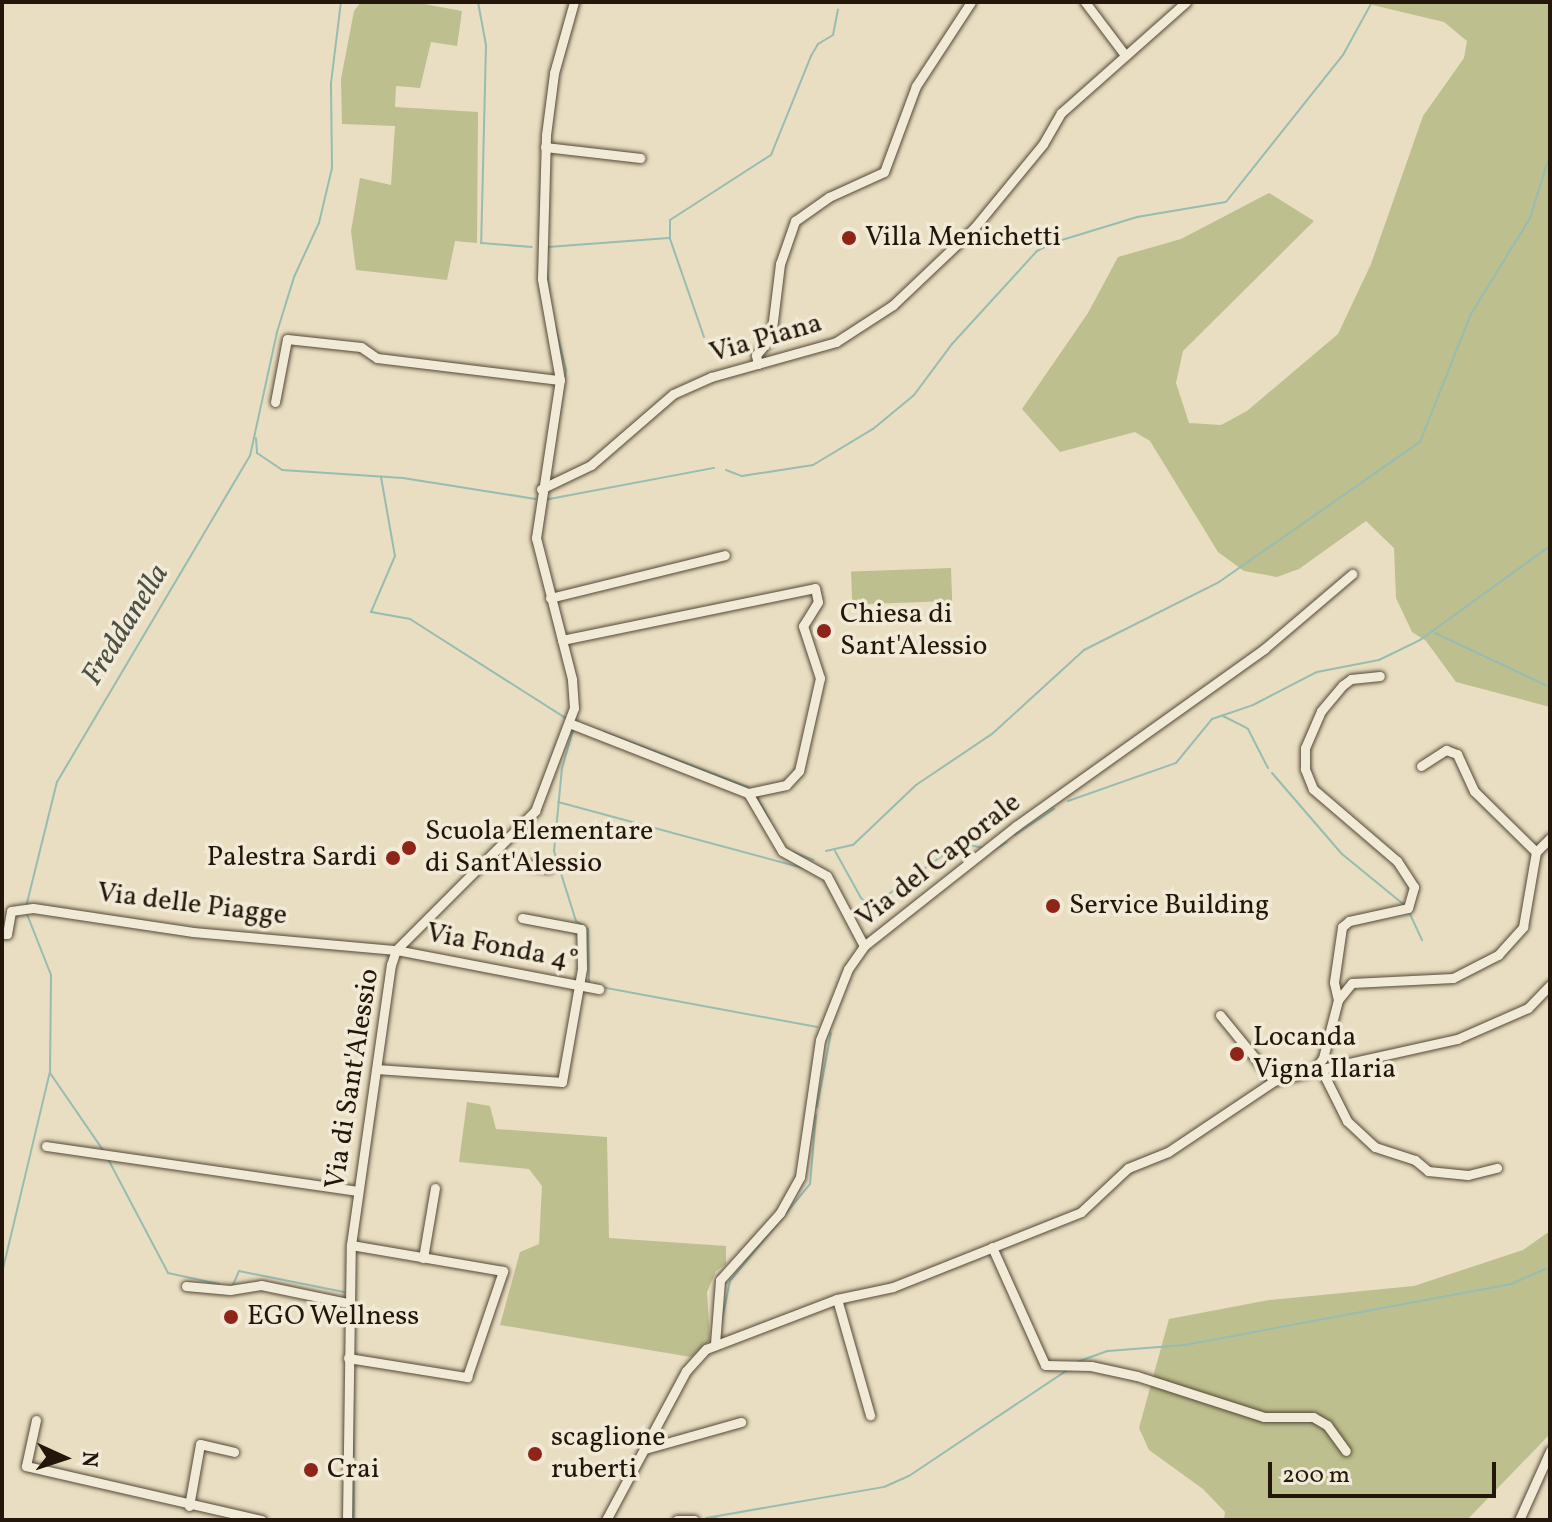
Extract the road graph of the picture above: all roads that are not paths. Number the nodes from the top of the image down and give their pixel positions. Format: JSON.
{"nodes":[{"id":1,"x":574,"y":2,"type":"edge"},
{"id":2,"x":971,"y":2,"type":"edge"},
{"id":3,"x":1085,"y":2,"type":"edge"},
{"id":4,"x":1186,"y":2,"type":"edge"},
{"id":5,"x":1125,"y":55,"type":"junction"},
{"id":6,"x":545,"y":147,"type":"junction"},
{"id":7,"x":640,"y":158,"type":"dead end"},
{"id":8,"x":758,"y":364,"type":"junction"},
{"id":9,"x":560,"y":380,"type":"junction"},
{"id":10,"x":275,"y":402,"type":"dead end"},
{"id":11,"x":541,"y":489,"type":"junction"},
{"id":12,"x":725,"y":555,"type":"dead end"},
{"id":13,"x":1352,"y":574,"type":"dead end"},
{"id":14,"x":550,"y":598,"type":"junction"},
{"id":15,"x":562,"y":640,"type":"junction"},
{"id":16,"x":1380,"y":676,"type":"dead end"},
{"id":17,"x":573,"y":723,"type":"junction"},
{"id":18,"x":1421,"y":766,"type":"dead end"},
{"id":19,"x":748,"y":793,"type":"junction"},
{"id":20,"x":1550,"y":838,"type":"edge"},
{"id":21,"x":1536,"y":852,"type":"junction"},
{"id":22,"x":490,"y":859,"type":"junction"},
{"id":23,"x":548,"y":868,"type":"dead end"},
{"id":24,"x":522,"y":918,"type":"dead end"},
{"id":25,"x":2,"y":934,"type":"edge"},
{"id":26,"x":864,"y":946,"type":"junction"},
{"id":27,"x":396,"y":950,"type":"junction"},
{"id":28,"x":578,"y":985,"type":"junction"},
{"id":29,"x":1550,"y":985,"type":"edge"},
{"id":30,"x":599,"y":989,"type":"dead end"},
{"id":31,"x":1338,"y":1000,"type":"junction"},
{"id":32,"x":1220,"y":1015,"type":"dead end"},
{"id":33,"x":377,"y":1069,"type":"junction"},
{"id":34,"x":1317,"y":1070,"type":"junction"},
{"id":35,"x":1274,"y":1081,"type":"junction"},
{"id":36,"x":46,"y":1146,"type":"dead end"},
{"id":37,"x":1497,"y":1168,"type":"dead end"},
{"id":38,"x":435,"y":1188,"type":"dead end"},
{"id":39,"x":357,"y":1191,"type":"junction"},
{"id":40,"x":351,"y":1245,"type":"junction"},
{"id":41,"x":992,"y":1247,"type":"junction"},
{"id":42,"x":423,"y":1258,"type":"junction"},
{"id":43,"x":186,"y":1286,"type":"dead end"},
{"id":44,"x":837,"y":1299,"type":"junction"},
{"id":45,"x":348,"y":1303,"type":"junction"},
{"id":46,"x":715,"y":1344,"type":"junction"},
{"id":47,"x":351,"y":1358,"type":"junction"},
{"id":48,"x":870,"y":1415,"type":"dead end"},
{"id":49,"x":36,"y":1420,"type":"dead end"},
{"id":50,"x":741,"y":1422,"type":"dead end"},
{"id":51,"x":645,"y":1449,"type":"junction"},
{"id":52,"x":1346,"y":1451,"type":"dead end"},
{"id":53,"x":1550,"y":1451,"type":"edge"},
{"id":54,"x":234,"y":1452,"type":"dead end"},
{"id":55,"x":189,"y":1506,"type":"junction"},
{"id":56,"x":262,"y":1520,"type":"edge"},
{"id":57,"x":347,"y":1520,"type":"edge"},
{"id":58,"x":606,"y":1520,"type":"edge"},
{"id":59,"x":677,"y":1520,"type":"edge"},
{"id":60,"x":694,"y":1520,"type":"edge"},
{"id":61,"x":1519,"y":1520,"type":"edge"}],
"edges":[{"from":1,"to":6,"type":"street","name":"Via di Sant'Alessio"},
{"from":2,"to":8,"type":"street"},
{"from":3,"to":5,"type":"street"},
{"from":4,"to":5,"type":"street","name":"Via Piana"},
{"from":5,"to":8,"type":"street","name":"Via Piana"},
{"from":6,"to":7,"type":"street"},
{"from":6,"to":9,"type":"street","name":"Via di Sant'Alessio"},
{"from":8,"to":11,"type":"street","name":"Via Piana"},
{"from":9,"to":10,"type":"street"},
{"from":9,"to":11,"type":"street","name":"Via di Sant'Alessio"},
{"from":11,"to":14,"type":"street","name":"Via di Sant'Alessio"},
{"from":12,"to":14,"type":"street"},
{"from":13,"to":26,"type":"street","name":"Via del Caporale"},
{"from":14,"to":15,"type":"street","name":"Via di Sant'Alessio"},
{"from":15,"to":17,"type":"street","name":"Via di Sant'Alessio"},
{"from":15,"to":19,"type":"street"},
{"from":16,"to":31,"type":"street"},
{"from":17,"to":19,"type":"street"},
{"from":17,"to":22,"type":"street","name":"Via di Sant'Alessio"},
{"from":18,"to":21,"type":"street"},
{"from":19,"to":26,"type":"street"},
{"from":20,"to":21,"type":"street"},
{"from":21,"to":31,"type":"street"},
{"from":22,"to":23,"type":"street"},
{"from":22,"to":27,"type":"street","name":"Via di Sant'Alessio"},
{"from":24,"to":28,"type":"street"},
{"from":25,"to":27,"type":"street","name":"Via delle Piagge"},
{"from":26,"to":46,"type":"street","name":"Via del Caporale"},
{"from":27,"to":28,"type":"street","name":"Via Fonda 4°"},
{"from":27,"to":33,"type":"street","name":"Via di Sant'Alessio"},
{"from":28,"to":30,"type":"street","name":"Via Fonda 4°"},
{"from":28,"to":33,"type":"street"},
{"from":29,"to":34,"type":"street"},
{"from":31,"to":34,"type":"street"},
{"from":32,"to":35,"type":"street"},
{"from":33,"to":39,"type":"street","name":"Via di Sant'Alessio"},
{"from":34,"to":35,"type":"street"},
{"from":34,"to":37,"type":"street"},
{"from":35,"to":41,"type":"street"},
{"from":36,"to":39,"type":"street"},
{"from":38,"to":42,"type":"street"},
{"from":39,"to":40,"type":"street","name":"Via di Sant'Alessio"},
{"from":40,"to":42,"type":"street"},
{"from":40,"to":45,"type":"street","name":"Via di Sant'Alessio"},
{"from":41,"to":44,"type":"street"},
{"from":41,"to":52,"type":"street"},
{"from":42,"to":47,"type":"street"},
{"from":43,"to":45,"type":"street"},
{"from":44,"to":46,"type":"street"},
{"from":44,"to":48,"type":"street"},
{"from":45,"to":47,"type":"street","name":"Via di Sant'Alessio"},
{"from":46,"to":51,"type":"street"},
{"from":47,"to":57,"type":"street","name":"Via di Sant'Alessio"},
{"from":49,"to":55,"type":"street"},
{"from":50,"to":51,"type":"street"},
{"from":51,"to":58,"type":"street"},
{"from":53,"to":61,"type":"street"},
{"from":54,"to":55,"type":"street"},
{"from":55,"to":56,"type":"street"},
{"from":59,"to":60,"type":"street"}]}
